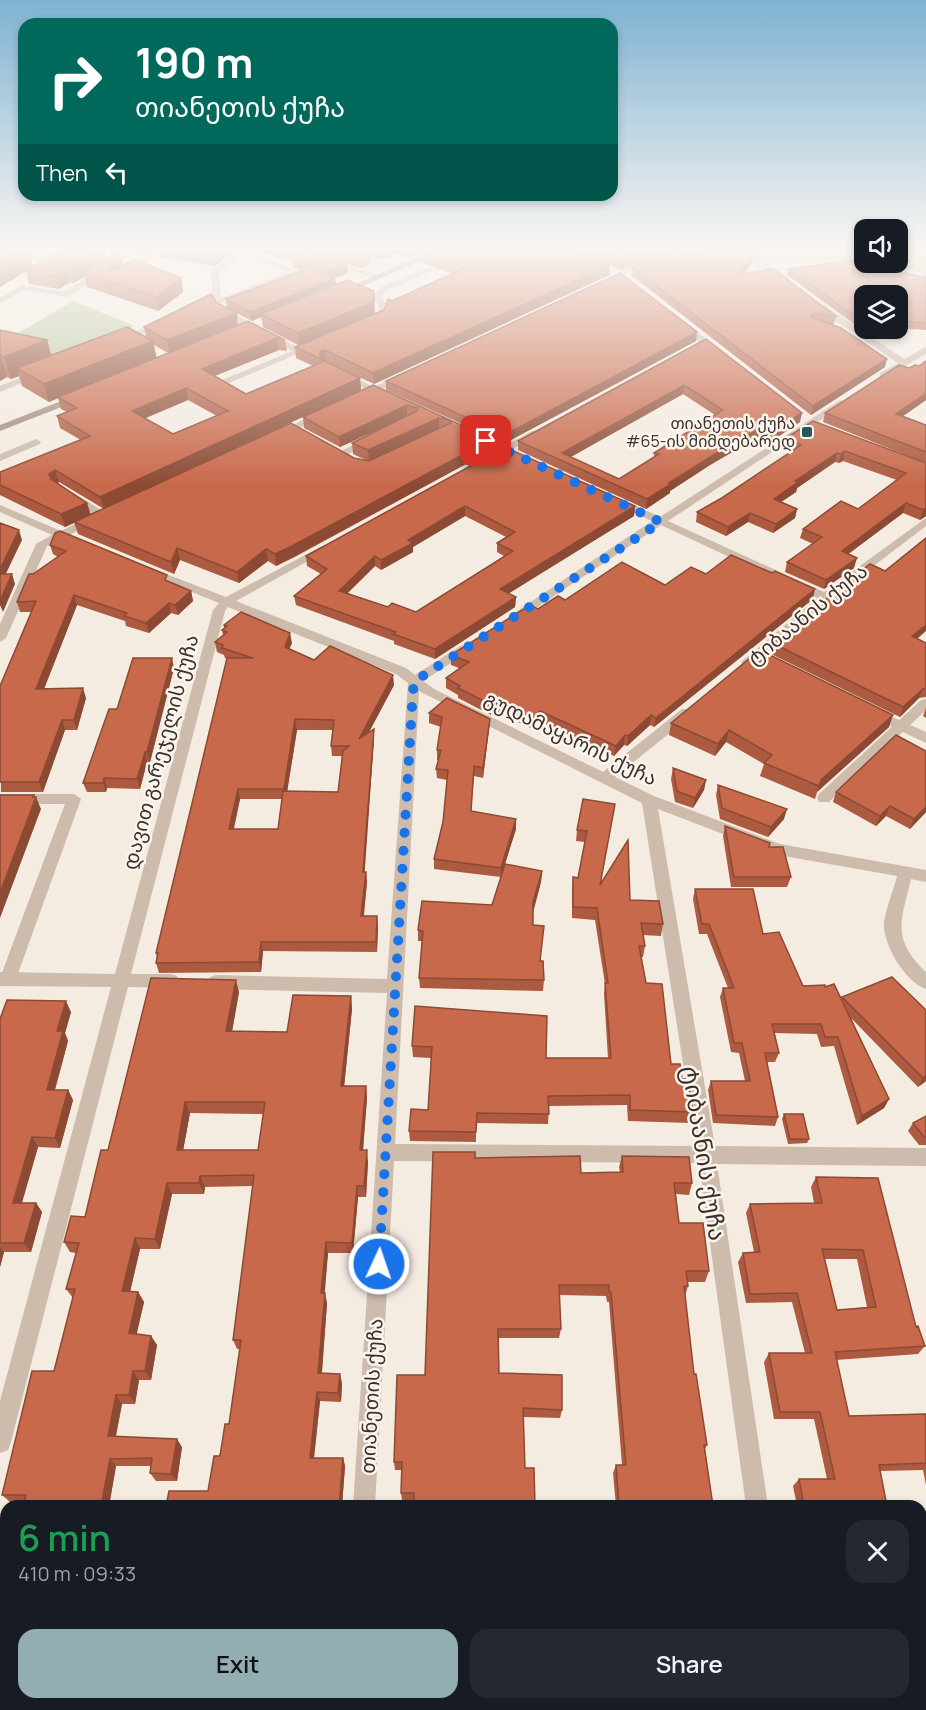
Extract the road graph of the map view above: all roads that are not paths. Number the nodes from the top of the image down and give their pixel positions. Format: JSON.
{"nodes":[{"id":1,"x":158,"y":326,"type":"edge"},
{"id":2,"x":249,"y":326,"type":"edge"},
{"id":3,"x":258,"y":326,"type":"edge"},
{"id":4,"x":684,"y":326,"type":"edge"},
{"id":5,"x":847,"y":326,"type":"edge"},
{"id":6,"x":253,"y":328,"type":"junction"},
{"id":7,"x":243,"y":332,"type":"edge"},
{"id":8,"x":704,"y":342,"type":"junction"},
{"id":9,"x":320,"y":343,"type":"edge"},
{"id":10,"x":106,"y":346,"type":"edge"},
{"id":11,"x":694,"y":347,"type":"edge"},
{"id":12,"x":926,"y":350,"type":"edge"},
{"id":13,"x":299,"y":351,"type":"junction"},
{"id":14,"x":731,"y":362,"type":"edge"},
{"id":15,"x":903,"y":362,"type":"junction"},
{"id":16,"x":417,"y":369,"type":"edge"},
{"id":17,"x":335,"y":371,"type":"edge"},
{"id":18,"x":43,"y":372,"type":"edge"},
{"id":19,"x":876,"y":380,"type":"edge"},
{"id":20,"x":220,"y":384,"type":"edge"},
{"id":21,"x":0,"y":389,"type":"edge"},
{"id":22,"x":379,"y":392,"type":"junction"},
{"id":23,"x":85,"y":394,"type":"edge"},
{"id":24,"x":848,"y":398,"type":"edge"},
{"id":25,"x":353,"y":399,"type":"edge"},
{"id":26,"x":332,"y":409,"type":"edge"},
{"id":27,"x":547,"y":427,"type":"edge"},
{"id":28,"x":0,"y":428,"type":"edge"},
{"id":29,"x":381,"y":434,"type":"edge"},
{"id":30,"x":270,"y":438,"type":"edge"},
{"id":31,"x":36,"y":442,"type":"dead end"},
{"id":32,"x":0,"y":458,"type":"edge"},
{"id":33,"x":350,"y":459,"type":"edge"},
{"id":34,"x":484,"y":461,"type":"edge"},
{"id":35,"x":60,"y":487,"type":"edge"},
{"id":36,"x":609,"y":498,"type":"edge"},
{"id":37,"x":0,"y":508,"type":"edge"},
{"id":38,"x":926,"y":520,"type":"edge"},
{"id":39,"x":661,"y":522,"type":"junction"},
{"id":40,"x":60,"y":534,"type":"junction"},
{"id":41,"x":82,"y":543,"type":"edge"},
{"id":42,"x":329,"y":546,"type":"edge"},
{"id":43,"x":137,"y":566,"type":"edge"},
{"id":44,"x":825,"y":597,"type":"junction"},
{"id":45,"x":226,"y":602,"type":"junction"},
{"id":46,"x":504,"y":623,"type":"edge"},
{"id":47,"x":0,"y":638,"type":"edge"},
{"id":48,"x":474,"y":642,"type":"edge"},
{"id":49,"x":739,"y":669,"type":"edge"},
{"id":50,"x":415,"y":681,"type":"junction"},
{"id":51,"x":926,"y":703,"type":"edge"},
{"id":52,"x":694,"y":705,"type":"edge"},
{"id":53,"x":860,"y":705,"type":"edge"},
{"id":54,"x":901,"y":726,"type":"junction"},
{"id":55,"x":926,"y":738,"type":"edge"},
{"id":56,"x":605,"y":778,"type":"junction"},
{"id":57,"x":825,"y":798,"type":"dead end"},
{"id":58,"x":0,"y":799,"type":"edge"},
{"id":59,"x":649,"y":801,"type":"junction"},
{"id":60,"x":905,"y":874,"type":"junction"},
{"id":61,"x":926,"y":876,"type":"edge"},
{"id":62,"x":4,"y":979,"type":"edge"},
{"id":63,"x":122,"y":980,"type":"junction"},
{"id":64,"x":926,"y":982,"type":"edge"},
{"id":65,"x":395,"y":986,"type":"junction"},
{"id":66,"x":385,"y":1152,"type":"junction"},
{"id":67,"x":707,"y":1156,"type":"junction"},
{"id":68,"x":926,"y":1157,"type":"edge"},
{"id":69,"x":0,"y":1442,"type":"edge"},
{"id":70,"x":364,"y":1500,"type":"edge"},
{"id":71,"x":756,"y":1500,"type":"edge"}],
"edges":[{"from":1,"to":10,"type":"street"},
{"from":2,"to":6,"type":"street"},
{"from":3,"to":6,"type":"street"},
{"from":4,"to":8,"type":"street"},
{"from":5,"to":15,"type":"street"},
{"from":6,"to":7,"type":"street"},
{"from":6,"to":13,"type":"street"},
{"from":8,"to":11,"type":"street"},
{"from":8,"to":14,"type":"street"},
{"from":9,"to":13,"type":"street"},
{"from":12,"to":15,"type":"street"},
{"from":13,"to":20,"type":"street"},
{"from":15,"to":19,"type":"street"},
{"from":16,"to":22,"type":"street"},
{"from":17,"to":22,"type":"street"},
{"from":18,"to":21,"type":"street"},
{"from":22,"to":25,"type":"street"},
{"from":23,"to":28,"type":"street"},
{"from":24,"to":39,"type":"street"},
{"from":26,"to":30,"type":"street"},
{"from":27,"to":34,"type":"street"},
{"from":29,"to":33,"type":"street"},
{"from":31,"to":32,"type":"street"},
{"from":35,"to":40,"type":"street"},
{"from":36,"to":39,"type":"street"},
{"from":37,"to":40,"type":"street"},
{"from":38,"to":44,"type":"street","name":"ტიბაანის ქუჩა"},
{"from":39,"to":44,"type":"street"},
{"from":39,"to":46,"type":"street"},
{"from":40,"to":41,"type":"street"},
{"from":40,"to":47,"type":"street"},
{"from":42,"to":45,"type":"street"},
{"from":43,"to":45,"type":"street","name":"გუდამაყარის ქუჩა"},
{"from":44,"to":49,"type":"street","name":"ტიბაანის ქუჩა"},
{"from":45,"to":50,"type":"street","name":"გუდამაყარის ქუჩა"},
{"from":45,"to":63,"type":"street","name":"დავით გარეჯელის ქუჩა"},
{"from":48,"to":50,"type":"street"},
{"from":50,"to":56,"type":"street","name":"გუდამაყარის ქუჩა"},
{"from":50,"to":65,"type":"street","name":"თიანეთის ქუჩა"},
{"from":51,"to":54,"type":"street"},
{"from":52,"to":56,"type":"street"},
{"from":53,"to":54,"type":"street"},
{"from":54,"to":55,"type":"street"},
{"from":54,"to":57,"type":"street"},
{"from":56,"to":59,"type":"street","name":"გუდამაყარის ქუჩა"},
{"from":58,"to":62,"type":"street"},
{"from":59,"to":60,"type":"street","name":"გუდამაყარის ქუჩა"},
{"from":59,"to":67,"type":"street","name":"ტიბაანის ქუჩა"},
{"from":60,"to":61,"type":"street","name":"გუდამაყარის ქუჩა"},
{"from":60,"to":64,"type":"street"},
{"from":62,"to":63,"type":"street"},
{"from":63,"to":65,"type":"street"},
{"from":63,"to":69,"type":"street","name":"დავით გარეჯელის ქუჩა"},
{"from":65,"to":66,"type":"street","name":"თიანეთის ქუჩა"},
{"from":66,"to":67,"type":"street"},
{"from":66,"to":70,"type":"street","name":"თიანეთის ქუჩა"},
{"from":67,"to":68,"type":"street"},
{"from":67,"to":71,"type":"street","name":"ტიბაანის ქუჩა"}]}
